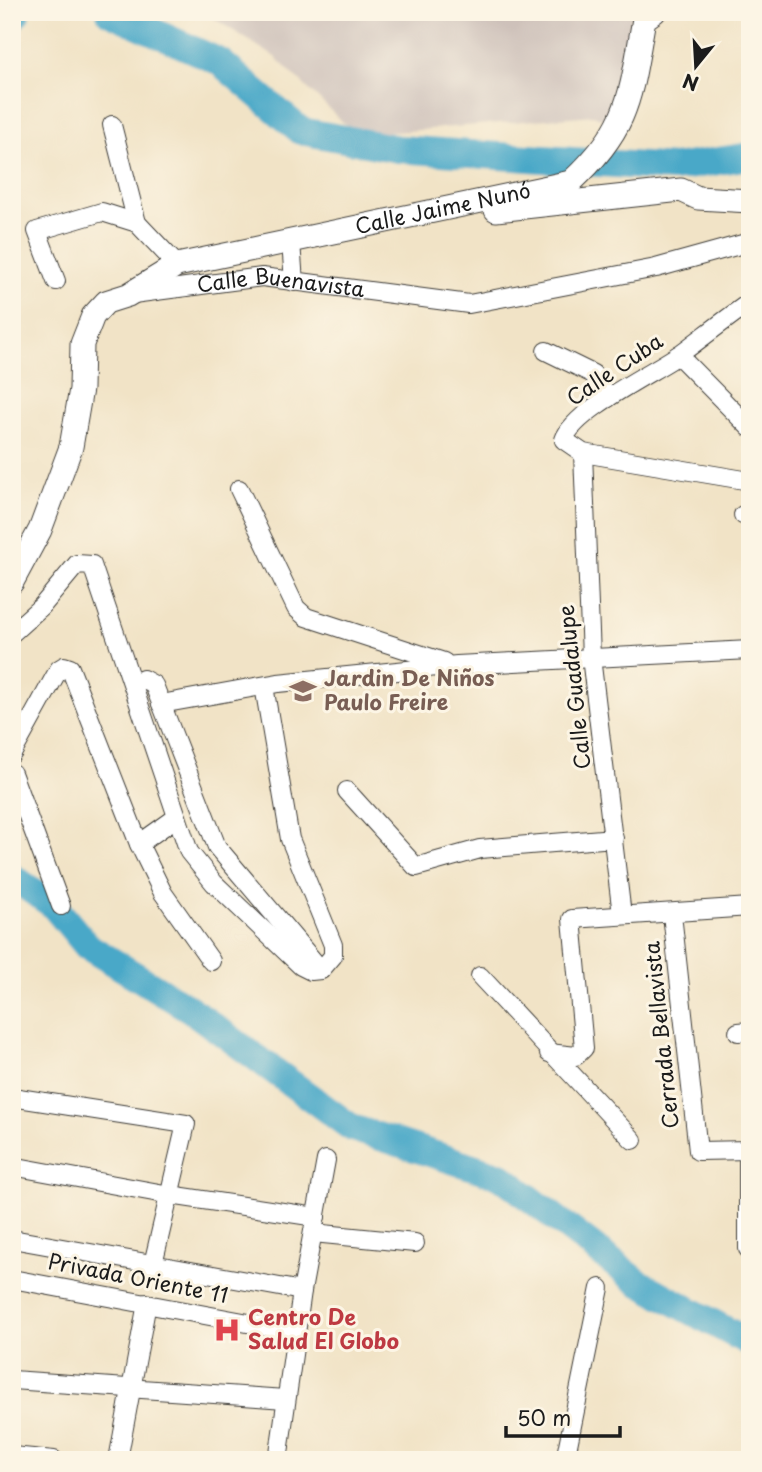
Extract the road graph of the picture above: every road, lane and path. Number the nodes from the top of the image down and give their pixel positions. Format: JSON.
{"nodes":[{"id":1,"x":654,"y":12,"type":"edge"},
{"id":2,"x":112,"y":125,"type":"dead end"},
{"id":3,"x":750,"y":201,"type":"edge"},
{"id":4,"x":454,"y":209,"type":"junction"},
{"id":5,"x":137,"y":223,"type":"junction"},
{"id":6,"x":291,"y":242,"type":"junction"},
{"id":7,"x":750,"y":242,"type":"edge"},
{"id":8,"x":177,"y":265,"type":"junction"},
{"id":9,"x":57,"y":281,"type":"dead end"},
{"id":10,"x":293,"y":282,"type":"junction"},
{"id":11,"x":128,"y":295,"type":"junction"},
{"id":12,"x":750,"y":302,"type":"edge"},
{"id":13,"x":546,"y":351,"type":"dead end"},
{"id":14,"x":678,"y":355,"type":"junction"},
{"id":15,"x":608,"y":398,"type":"junction"},
{"id":16,"x":749,"y":425,"type":"edge"},
{"id":17,"x":583,"y":453,"type":"junction"},
{"id":18,"x":750,"y":481,"type":"edge"},
{"id":19,"x":239,"y":489,"type":"dead end"},
{"id":20,"x":12,"y":582,"type":"edge"},
{"id":21,"x":12,"y":633,"type":"edge"},
{"id":22,"x":750,"y":650,"type":"edge"},
{"id":23,"x":591,"y":657,"type":"junction"},
{"id":24,"x":457,"y":665,"type":"junction"},
{"id":25,"x":133,"y":684,"type":"junction"},
{"id":26,"x":271,"y":684,"type":"junction"},
{"id":27,"x":161,"y":704,"type":"junction"},
{"id":28,"x":12,"y":754,"type":"edge"},
{"id":29,"x":12,"y":773,"type":"edge"},
{"id":30,"x":347,"y":791,"type":"dead end"},
{"id":31,"x":177,"y":817,"type":"junction"},
{"id":32,"x":614,"y":838,"type":"junction"},
{"id":33,"x":139,"y":844,"type":"junction"},
{"id":34,"x":61,"y":906,"type":"dead end"},
{"id":35,"x":750,"y":907,"type":"edge"},
{"id":36,"x":672,"y":914,"type":"junction"},
{"id":37,"x":622,"y":915,"type":"junction"},
{"id":38,"x":211,"y":961,"type":"dead end"},
{"id":39,"x":321,"y":970,"type":"junction"},
{"id":40,"x":480,"y":976,"type":"dead end"},
{"id":41,"x":550,"y":1053,"type":"junction"},
{"id":42,"x":12,"y":1097,"type":"edge"},
{"id":43,"x":633,"y":1140,"type":"dead end"},
{"id":44,"x":749,"y":1150,"type":"edge"},
{"id":45,"x":327,"y":1160,"type":"dead end"},
{"id":46,"x":12,"y":1166,"type":"edge"},
{"id":47,"x":170,"y":1195,"type":"junction"},
{"id":48,"x":315,"y":1225,"type":"junction"},
{"id":49,"x":12,"y":1239,"type":"edge"},
{"id":50,"x":415,"y":1243,"type":"dead end"},
{"id":51,"x":748,"y":1249,"type":"edge"},
{"id":52,"x":153,"y":1264,"type":"junction"},
{"id":53,"x":12,"y":1279,"type":"edge"},
{"id":54,"x":600,"y":1288,"type":"dead end"},
{"id":55,"x":302,"y":1291,"type":"junction"},
{"id":56,"x":147,"y":1303,"type":"junction"},
{"id":57,"x":296,"y":1332,"type":"junction"},
{"id":58,"x":12,"y":1380,"type":"edge"},
{"id":59,"x":132,"y":1387,"type":"junction"},
{"id":60,"x":285,"y":1399,"type":"junction"},
{"id":61,"x":12,"y":1456,"type":"edge"},
{"id":62,"x":54,"y":1460,"type":"edge"},
{"id":63,"x":118,"y":1460,"type":"edge"},
{"id":64,"x":278,"y":1460,"type":"edge"},
{"id":65,"x":565,"y":1460,"type":"edge"}],
"edges":[{"from":1,"to":4,"type":"street","name":"Calle Jaime Nunó"},
{"from":2,"to":5,"type":"street"},
{"from":3,"to":4,"type":"street"},
{"from":4,"to":6,"type":"street","name":"Calle Jaime Nunó"},
{"from":5,"to":8,"type":"street"},
{"from":5,"to":9,"type":"street"},
{"from":6,"to":8,"type":"street","name":"Calle Jaime Nunó"},
{"from":6,"to":10,"type":"street"},
{"from":7,"to":10,"type":"street","name":"Calle Buenavista"},
{"from":8,"to":11,"type":"street","name":"Calle Jaime Nunó"},
{"from":10,"to":11,"type":"street","name":"Calle Buenavista"},
{"from":11,"to":20,"type":"street","name":"Calle Buenavista"},
{"from":12,"to":14,"type":"street","name":"Calle Cuba"},
{"from":13,"to":15,"type":"street"},
{"from":14,"to":15,"type":"street","name":"Calle Cuba"},
{"from":14,"to":16,"type":"street"},
{"from":15,"to":17,"type":"street","name":"Calle Cuba"},
{"from":17,"to":18,"type":"street"},
{"from":17,"to":23,"type":"street","name":"Calle Guadalupe"},
{"from":19,"to":24,"type":"street"},
{"from":21,"to":25,"type":"street"},
{"from":22,"to":23,"type":"street"},
{"from":23,"to":24,"type":"street"},
{"from":23,"to":32,"type":"street","name":"Calle Guadalupe"},
{"from":24,"to":26,"type":"street"},
{"from":25,"to":27,"type":"street"},
{"from":25,"to":31,"type":"street"},
{"from":26,"to":27,"type":"street"},
{"from":26,"to":39,"type":"street"},
{"from":27,"to":39,"type":"street"},
{"from":28,"to":33,"type":"street"},
{"from":29,"to":34,"type":"street"},
{"from":30,"to":32,"type":"street"},
{"from":31,"to":33,"type":"street"},
{"from":31,"to":39,"type":"street"},
{"from":32,"to":37,"type":"street","name":"Calle Guadalupe"},
{"from":33,"to":38,"type":"street"},
{"from":35,"to":36,"type":"street"},
{"from":36,"to":37,"type":"street"},
{"from":36,"to":44,"type":"street","name":"Cerrada Bellavista"},
{"from":37,"to":41,"type":"street"},
{"from":40,"to":41,"type":"street"},
{"from":41,"to":43,"type":"street"},
{"from":42,"to":47,"type":"street"},
{"from":44,"to":51,"type":"street"},
{"from":45,"to":48,"type":"street"},
{"from":46,"to":47,"type":"street"},
{"from":47,"to":48,"type":"street"},
{"from":47,"to":52,"type":"street"},
{"from":48,"to":50,"type":"street"},
{"from":48,"to":55,"type":"street"},
{"from":49,"to":52,"type":"street"},
{"from":52,"to":55,"type":"street"},
{"from":53,"to":56,"type":"street","name":"Privada Oriente 11"},
{"from":54,"to":65,"type":"street"},
{"from":55,"to":57,"type":"street"},
{"from":56,"to":57,"type":"street","name":"Privada Oriente 11"},
{"from":56,"to":59,"type":"street"},
{"from":57,"to":60,"type":"street"},
{"from":58,"to":59,"type":"street"},
{"from":59,"to":60,"type":"street"},
{"from":59,"to":63,"type":"street"},
{"from":60,"to":64,"type":"street"},
{"from":61,"to":62,"type":"street"}]}
